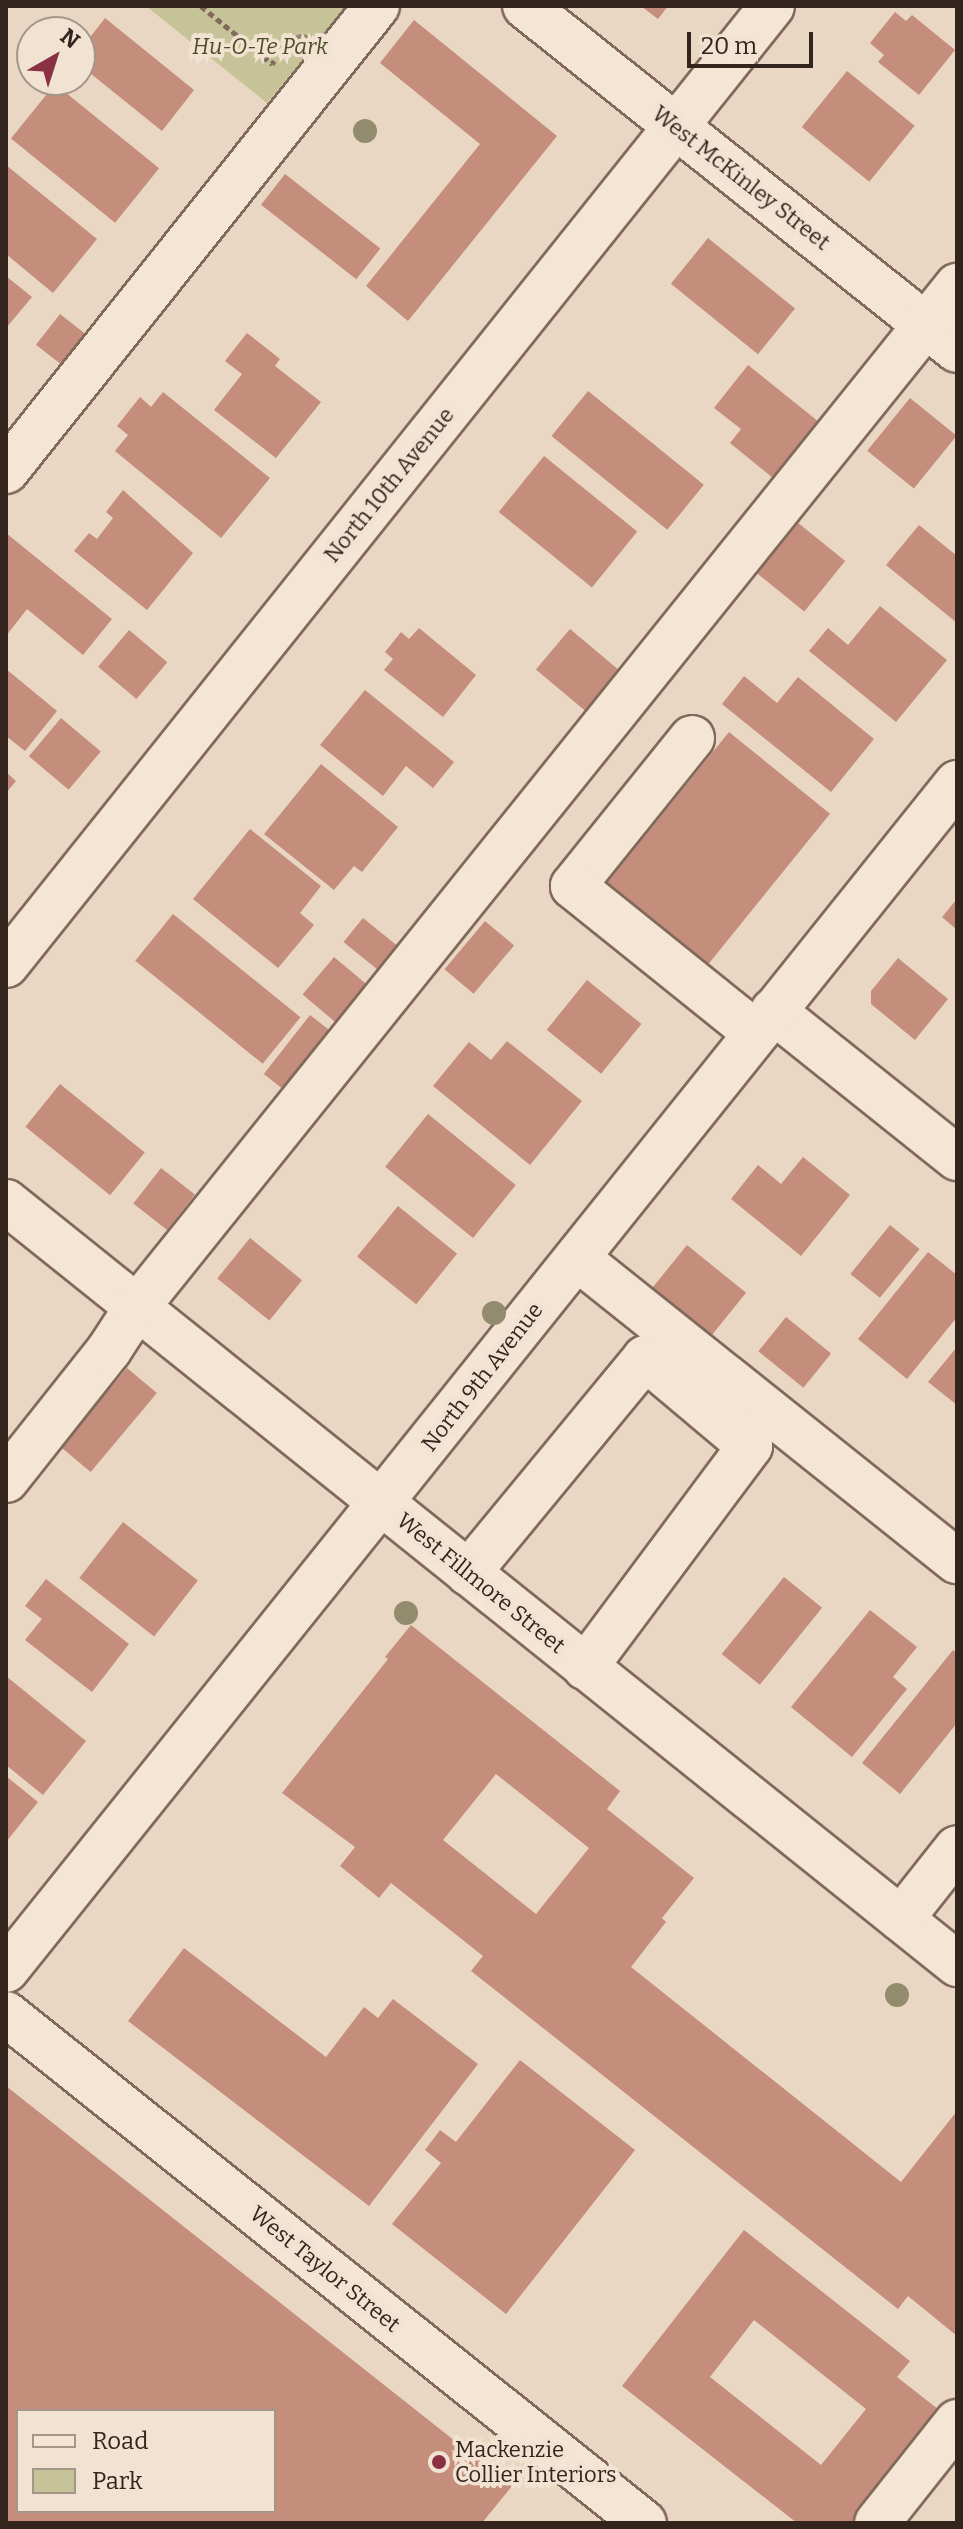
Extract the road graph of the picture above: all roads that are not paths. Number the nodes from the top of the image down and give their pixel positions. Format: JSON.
{"nodes":[{"id":1,"x":377,"y":6,"type":"edge"},
{"id":2,"x":525,"y":6,"type":"edge"},
{"id":3,"x":772,"y":6,"type":"edge"},
{"id":4,"x":675,"y":126,"type":"junction"},
{"id":5,"x":957,"y":286,"type":"edge"},
{"id":6,"x":942,"y":338,"type":"edge"},
{"id":7,"x":6,"y":471,"type":"edge"},
{"id":8,"x":692,"y":738,"type":"dead end"},
{"id":9,"x":957,"y":783,"type":"edge"},
{"id":10,"x":6,"y":965,"type":"edge"},
{"id":11,"x":764,"y":1022,"type":"junction"},
{"id":12,"x":957,"y":1158,"type":"edge"},
{"id":13,"x":6,"y":1202,"type":"edge"},
{"id":14,"x":577,"y":1258,"type":"junction"},
{"id":15,"x":137,"y":1307,"type":"junction"},
{"id":16,"x":6,"y":1480,"type":"edge"},
{"id":17,"x":381,"y":1503,"type":"junction"},
{"id":18,"x":957,"y":1561,"type":"edge"},
{"id":19,"x":468,"y":1573,"type":"junction"},
{"id":20,"x":585,"y":1667,"type":"junction"},
{"id":21,"x":957,"y":1848,"type":"edge"},
{"id":22,"x":901,"y":1919,"type":"junction"},
{"id":23,"x":957,"y":1964,"type":"edge"},
{"id":24,"x":6,"y":1970,"type":"edge"},
{"id":25,"x":6,"y":2014,"type":"edge"},
{"id":26,"x":957,"y":2422,"type":"edge"},
{"id":27,"x":644,"y":2523,"type":"edge"},
{"id":28,"x":877,"y":2523,"type":"edge"}],
"edges":[{"from":1,"to":7,"type":"street"},
{"from":2,"to":4,"type":"street","name":"West McKinley Street"},
{"from":3,"to":4,"type":"street","name":"North 10th Avenue"},
{"from":4,"to":6,"type":"street","name":"West McKinley Street"},
{"from":4,"to":10,"type":"street","name":"North 10th Avenue"},
{"from":5,"to":6,"type":"street"},
{"from":6,"to":15,"type":"street"},
{"from":8,"to":11,"type":"street"},
{"from":9,"to":11,"type":"street","name":"North 9th Avenue"},
{"from":11,"to":12,"type":"street"},
{"from":11,"to":14,"type":"street","name":"North 9th Avenue"},
{"from":13,"to":15,"type":"street","name":"West Fillmore Street"},
{"from":14,"to":17,"type":"street","name":"North 9th Avenue"},
{"from":14,"to":18,"type":"street"},
{"from":15,"to":16,"type":"street"},
{"from":15,"to":17,"type":"street","name":"West Fillmore Street"},
{"from":17,"to":19,"type":"street","name":"West Fillmore Street"},
{"from":17,"to":24,"type":"street","name":"North 9th Avenue"},
{"from":19,"to":20,"type":"street","name":"West Fillmore Street"},
{"from":19,"to":20,"type":"street"},
{"from":20,"to":22,"type":"street","name":"West Fillmore Street"},
{"from":21,"to":22,"type":"street"},
{"from":22,"to":23,"type":"street","name":"West Fillmore Street"},
{"from":25,"to":27,"type":"street","name":"West Taylor Street"},
{"from":26,"to":28,"type":"street"}]}
